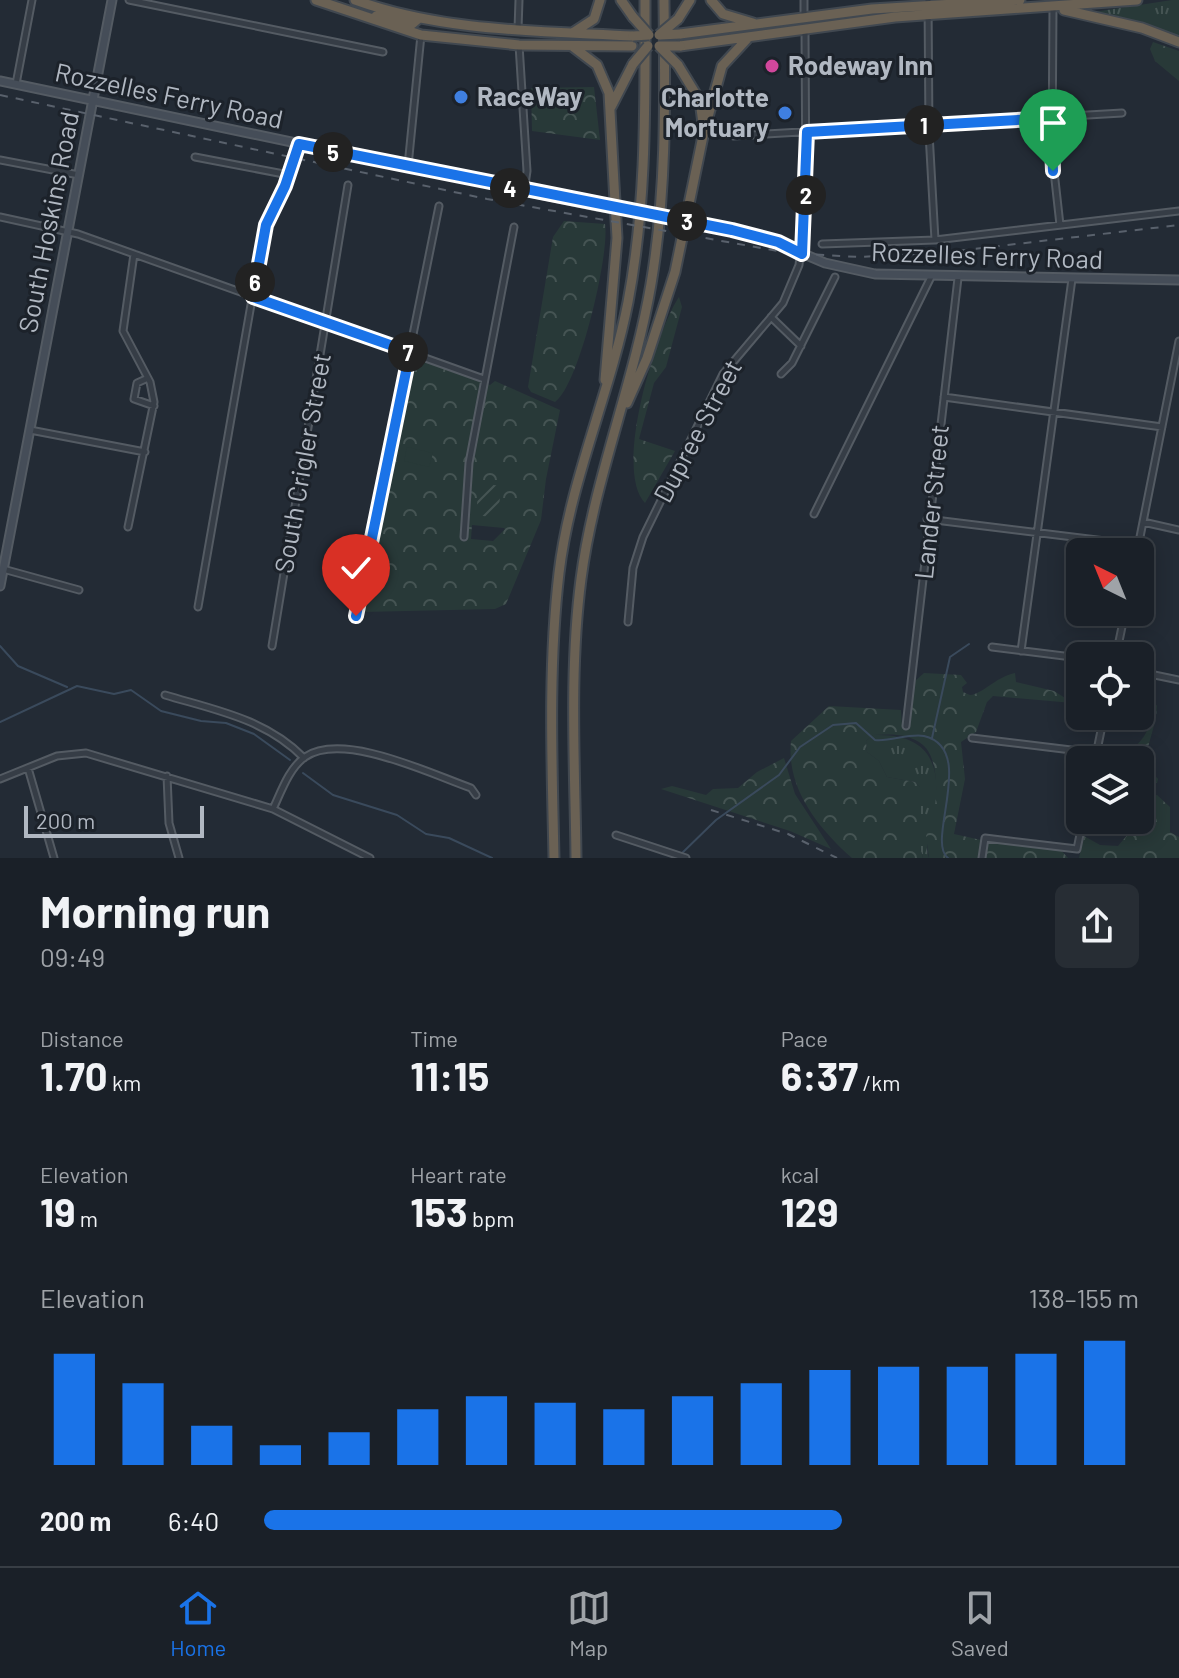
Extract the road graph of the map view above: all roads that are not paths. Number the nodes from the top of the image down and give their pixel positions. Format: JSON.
{"nodes":[{"id":1,"x":32,"y":0,"type":"edge"},
{"id":2,"x":112,"y":0,"type":"edge"},
{"id":3,"x":129,"y":0,"type":"edge"},
{"id":4,"x":316,"y":0,"type":"edge"},
{"id":5,"x":355,"y":0,"type":"edge"},
{"id":6,"x":519,"y":0,"type":"edge"},
{"id":7,"x":600,"y":0,"type":"edge"},
{"id":8,"x":621,"y":0,"type":"edge"},
{"id":9,"x":645,"y":0,"type":"edge"},
{"id":10,"x":664,"y":0,"type":"edge"},
{"id":11,"x":690,"y":0,"type":"edge"},
{"id":12,"x":711,"y":0,"type":"edge"},
{"id":13,"x":804,"y":0,"type":"edge"},
{"id":14,"x":1020,"y":0,"type":"edge"},
{"id":15,"x":1137,"y":0,"type":"edge"},
{"id":16,"x":929,"y":7,"type":"edge"},
{"id":17,"x":1053,"y":8,"type":"junction"},
{"id":18,"x":345,"y":11,"type":"junction"},
{"id":19,"x":419,"y":18,"type":"junction"},
{"id":20,"x":804,"y":18,"type":"junction"},
{"id":21,"x":761,"y":24,"type":"junction"},
{"id":22,"x":518,"y":29,"type":"junction"},
{"id":23,"x":805,"y":30,"type":"junction"},
{"id":24,"x":572,"y":33,"type":"junction"},
{"id":25,"x":421,"y":35,"type":"junction"},
{"id":26,"x":748,"y":38,"type":"junction"},
{"id":27,"x":654,"y":40,"type":"junction"},
{"id":28,"x":632,"y":41,"type":"junction"},
{"id":29,"x":1179,"y":42,"type":"edge"},
{"id":30,"x":519,"y":45,"type":"junction"},
{"id":31,"x":572,"y":46,"type":"junction"},
{"id":32,"x":383,"y":52,"type":"dead end"},
{"id":33,"x":0,"y":81,"type":"edge"},
{"id":34,"x":16,"y":84,"type":"junction"},
{"id":35,"x":92,"y":101,"type":"junction"},
{"id":36,"x":610,"y":112,"type":"junction"},
{"id":37,"x":1122,"y":113,"type":"dead end"},
{"id":38,"x":1051,"y":118,"type":"junction"},
{"id":39,"x":929,"y":125,"type":"junction"},
{"id":40,"x":704,"y":131,"type":"junction"},
{"id":41,"x":807,"y":132,"type":"junction"},
{"id":42,"x":733,"y":136,"type":"dead end"},
{"id":43,"x":299,"y":144,"type":"junction"},
{"id":44,"x":195,"y":157,"type":"dead end"},
{"id":45,"x":0,"y":160,"type":"edge"},
{"id":46,"x":408,"y":167,"type":"junction"},
{"id":47,"x":79,"y":175,"type":"junction"},
{"id":48,"x":289,"y":175,"type":"junction"},
{"id":49,"x":348,"y":185,"type":"dead end"},
{"id":50,"x":524,"y":191,"type":"junction"},
{"id":51,"x":439,"y":206,"type":"dead end"},
{"id":52,"x":1179,"y":211,"type":"edge"},
{"id":53,"x":0,"y":217,"type":"edge"},
{"id":54,"x":1060,"y":225,"type":"junction"},
{"id":55,"x":514,"y":227,"type":"dead end"},
{"id":56,"x":67,"y":230,"type":"junction"},
{"id":57,"x":935,"y":240,"type":"junction"},
{"id":58,"x":822,"y":244,"type":"dead end"},
{"id":59,"x":134,"y":254,"type":"junction"},
{"id":60,"x":802,"y":254,"type":"junction"},
{"id":61,"x":835,"y":277,"type":"dead end"},
{"id":62,"x":931,"y":277,"type":"junction"},
{"id":63,"x":958,"y":278,"type":"junction"},
{"id":64,"x":1072,"y":279,"type":"junction"},
{"id":65,"x":1179,"y":280,"type":"edge"},
{"id":66,"x":253,"y":297,"type":"junction"},
{"id":67,"x":771,"y":317,"type":"junction"},
{"id":68,"x":326,"y":323,"type":"junction"},
{"id":69,"x":1179,"y":341,"type":"edge"},
{"id":70,"x":801,"y":346,"type":"junction"},
{"id":71,"x":410,"y":352,"type":"junction"},
{"id":72,"x":781,"y":374,"type":"dead end"},
{"id":73,"x":148,"y":378,"type":"junction"},
{"id":74,"x":1175,"y":378,"type":"edge"},
{"id":75,"x":484,"y":379,"type":"junction"},
{"id":76,"x":944,"y":397,"type":"junction"},
{"id":77,"x":604,"y":400,"type":"junction"},
{"id":78,"x":154,"y":406,"type":"junction"},
{"id":79,"x":1055,"y":412,"type":"junction"},
{"id":80,"x":619,"y":421,"type":"junction"},
{"id":81,"x":1162,"y":427,"type":"junction"},
{"id":82,"x":29,"y":430,"type":"junction"},
{"id":83,"x":145,"y":452,"type":"junction"},
{"id":84,"x":814,"y":514,"type":"dead end"},
{"id":85,"x":927,"y":519,"type":"junction"},
{"id":86,"x":1143,"y":522,"type":"junction"},
{"id":87,"x":128,"y":527,"type":"dead end"},
{"id":88,"x":1179,"y":530,"type":"edge"},
{"id":89,"x":1039,"y":531,"type":"junction"},
{"id":90,"x":464,"y":537,"type":"dead end"},
{"id":91,"x":1080,"y":538,"type":"edge"},
{"id":92,"x":1140,"y":538,"type":"edge"},
{"id":93,"x":3,"y":569,"type":"junction"},
{"id":94,"x":0,"y":586,"type":"edge"},
{"id":95,"x":79,"y":590,"type":"dead end"},
{"id":96,"x":198,"y":607,"type":"dead end"},
{"id":97,"x":356,"y":616,"type":"dead end"},
{"id":98,"x":628,"y":622,"type":"dead end"},
{"id":99,"x":272,"y":646,"type":"dead end"},
{"id":100,"x":992,"y":647,"type":"dead end"},
{"id":101,"x":1021,"y":651,"type":"junction"},
{"id":102,"x":1066,"y":656,"type":"edge"},
{"id":103,"x":1154,"y":675,"type":"edge"},
{"id":104,"x":1179,"y":680,"type":"edge"},
{"id":105,"x":165,"y":695,"type":"dead end"},
{"id":106,"x":906,"y":726,"type":"dead end"},
{"id":107,"x":972,"y":738,"type":"dead end"},
{"id":108,"x":1066,"y":752,"type":"edge"},
{"id":109,"x":304,"y":758,"type":"junction"},
{"id":110,"x":28,"y":768,"type":"junction"},
{"id":111,"x":167,"y":776,"type":"junction"},
{"id":112,"x":0,"y":779,"type":"edge"},
{"id":113,"x":476,"y":795,"type":"dead end"},
{"id":114,"x":273,"y":809,"type":"junction"},
{"id":115,"x":1080,"y":834,"type":"edge"},
{"id":116,"x":616,"y":835,"type":"dead end"},
{"id":117,"x":54,"y":858,"type":"edge"},
{"id":118,"x":179,"y":858,"type":"edge"},
{"id":119,"x":370,"y":858,"type":"edge"},
{"id":120,"x":554,"y":858,"type":"edge"},
{"id":121,"x":576,"y":858,"type":"edge"},
{"id":122,"x":685,"y":858,"type":"edge"},
{"id":123,"x":982,"y":858,"type":"edge"}],
"edges":[{"from":1,"to":34,"type":"street"},
{"from":2,"to":35,"type":"street","name":"South Hoskins Road"},
{"from":3,"to":32,"type":"street"},
{"from":4,"to":18,"type":"highway"},
{"from":5,"to":19,"type":"highway"},
{"from":6,"to":22,"type":"street"},
{"from":7,"to":24,"type":"highway"},
{"from":8,"to":27,"type":"highway","bridge":true},
{"from":9,"to":77,"type":"highway"},
{"from":10,"to":80,"type":"highway"},
{"from":11,"to":27,"type":"highway","bridge":true},
{"from":12,"to":21,"type":"highway"},
{"from":13,"to":20,"type":"street"},
{"from":14,"to":16,"type":"highway"},
{"from":15,"to":17,"type":"highway"},
{"from":16,"to":17,"type":"highway"},
{"from":16,"to":20,"type":"highway"},
{"from":16,"to":23,"type":"highway"},
{"from":16,"to":39,"type":"street"},
{"from":17,"to":29,"type":"highway"},
{"from":17,"to":38,"type":"street"},
{"from":18,"to":19,"type":"highway"},
{"from":18,"to":25,"type":"highway"},
{"from":19,"to":22,"type":"highway"},
{"from":20,"to":21,"type":"highway"},
{"from":21,"to":27,"type":"highway","bridge":true},
{"from":22,"to":24,"type":"highway"},
{"from":23,"to":26,"type":"highway"},
{"from":23,"to":41,"type":"street","name":"Dupree Street"},
{"from":24,"to":28,"type":"highway"},
{"from":25,"to":30,"type":"highway"},
{"from":25,"to":46,"type":"street"},
{"from":26,"to":27,"type":"highway","bridge":true},
{"from":26,"to":40,"type":"highway"},
{"from":27,"to":28,"type":"highway"},
{"from":27,"to":36,"type":"highway","bridge":true},
{"from":27,"to":40,"type":"highway","bridge":true},
{"from":28,"to":31,"type":"highway"},
{"from":30,"to":31,"type":"highway"},
{"from":30,"to":50,"type":"street"},
{"from":31,"to":36,"type":"highway"},
{"from":33,"to":34,"type":"street","name":"Rozzelles Ferry Road"},
{"from":34,"to":35,"type":"street","name":"Rozzelles Ferry Road"},
{"from":35,"to":43,"type":"street","name":"Rozzelles Ferry Road"},
{"from":35,"to":47,"type":"street","name":"South Hoskins Road"},
{"from":36,"to":77,"type":"highway"},
{"from":37,"to":38,"type":"street"},
{"from":38,"to":39,"type":"street"},
{"from":38,"to":54,"type":"street"},
{"from":39,"to":41,"type":"street"},
{"from":39,"to":57,"type":"street"},
{"from":40,"to":80,"type":"highway"},
{"from":41,"to":42,"type":"street"},
{"from":41,"to":60,"type":"street","name":"Dupree Street"},
{"from":43,"to":46,"type":"street","name":"Rozzelles Ferry Road"},
{"from":43,"to":48,"type":"street"},
{"from":44,"to":48,"type":"street"},
{"from":45,"to":47,"type":"street"},
{"from":46,"to":50,"type":"street","name":"Rozzelles Ferry Road"},
{"from":47,"to":56,"type":"street","name":"South Hoskins Road"},
{"from":48,"to":66,"type":"street"},
{"from":49,"to":68,"type":"street","name":"South Crigler Street"},
{"from":50,"to":60,"type":"street","name":"Rozzelles Ferry Road","bridge":true},
{"from":51,"to":71,"type":"street"},
{"from":52,"to":54,"type":"street"},
{"from":53,"to":56,"type":"street"},
{"from":54,"to":57,"type":"street"},
{"from":55,"to":75,"type":"street"},
{"from":56,"to":59,"type":"street"},
{"from":56,"to":82,"type":"street","name":"South Hoskins Road"},
{"from":57,"to":58,"type":"street"},
{"from":59,"to":66,"type":"street"},
{"from":59,"to":73,"type":"street"},
{"from":60,"to":62,"type":"street","name":"Rozzelles Ferry Road"},
{"from":60,"to":67,"type":"street","name":"Dupree Street"},
{"from":61,"to":70,"type":"street"},
{"from":62,"to":63,"type":"street","name":"Rozzelles Ferry Road"},
{"from":62,"to":84,"type":"street"},
{"from":63,"to":64,"type":"street","name":"Rozzelles Ferry Road"},
{"from":63,"to":76,"type":"street","name":"Lander Street"},
{"from":64,"to":65,"type":"street","name":"Rozzelles Ferry Road"},
{"from":64,"to":79,"type":"street"},
{"from":66,"to":68,"type":"street"},
{"from":66,"to":96,"type":"street"},
{"from":67,"to":70,"type":"street"},
{"from":67,"to":98,"type":"street","name":"Dupree Street"},
{"from":68,"to":71,"type":"street"},
{"from":68,"to":99,"type":"street","name":"South Crigler Street"},
{"from":69,"to":74,"type":"street"},
{"from":70,"to":72,"type":"street"},
{"from":71,"to":75,"type":"street"},
{"from":71,"to":97,"type":"street"},
{"from":73,"to":78,"type":"street"},
{"from":73,"to":78,"type":"street"},
{"from":74,"to":81,"type":"street"},
{"from":75,"to":90,"type":"street"},
{"from":76,"to":79,"type":"street"},
{"from":76,"to":85,"type":"street","name":"Lander Street"},
{"from":77,"to":120,"type":"highway"},
{"from":78,"to":83,"type":"street"},
{"from":79,"to":81,"type":"street"},
{"from":79,"to":89,"type":"street"},
{"from":80,"to":121,"type":"highway"},
{"from":81,"to":86,"type":"street"},
{"from":82,"to":83,"type":"street"},
{"from":82,"to":93,"type":"street","name":"South Hoskins Road"},
{"from":83,"to":87,"type":"street"},
{"from":85,"to":89,"type":"street"},
{"from":85,"to":106,"type":"street","name":"Lander Street"},
{"from":86,"to":88,"type":"street"},
{"from":86,"to":92,"type":"street"},
{"from":89,"to":91,"type":"street"},
{"from":89,"to":101,"type":"street"},
{"from":93,"to":94,"type":"street","name":"South Hoskins Road"},
{"from":93,"to":95,"type":"street"},
{"from":100,"to":101,"type":"street"},
{"from":101,"to":102,"type":"street"},
{"from":103,"to":104,"type":"street"},
{"from":105,"to":109,"type":"street"},
{"from":107,"to":108,"type":"street"},
{"from":109,"to":113,"type":"street"},
{"from":109,"to":114,"type":"street"},
{"from":110,"to":111,"type":"street"},
{"from":110,"to":112,"type":"street"},
{"from":110,"to":117,"type":"street"},
{"from":111,"to":114,"type":"street"},
{"from":111,"to":118,"type":"street"},
{"from":114,"to":119,"type":"street"},
{"from":115,"to":123,"type":"street"},
{"from":116,"to":122,"type":"street"}]}
